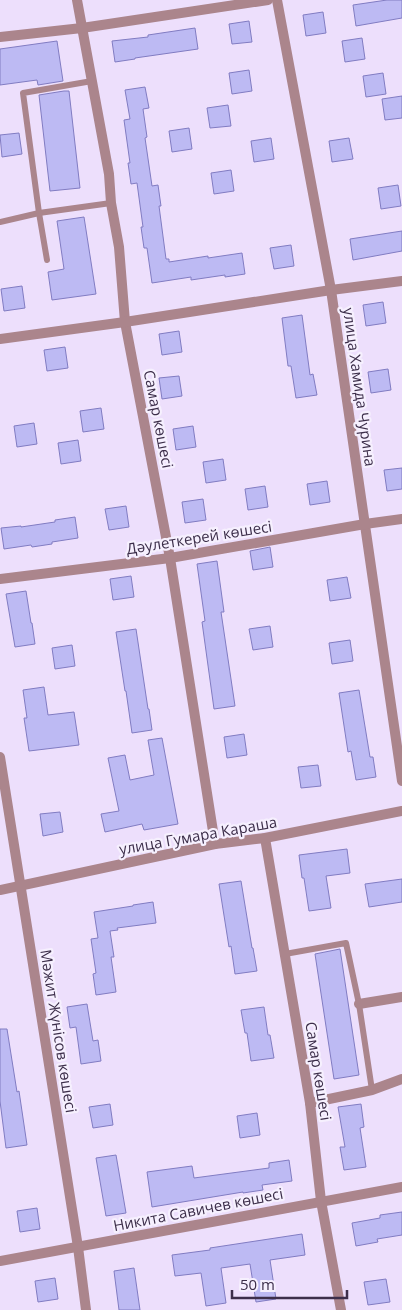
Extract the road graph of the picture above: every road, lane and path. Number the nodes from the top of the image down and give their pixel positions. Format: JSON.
{"nodes":[{"id":1,"x":77,"y":0,"type":"edge"},
{"id":2,"x":268,"y":0,"type":"edge"},
{"id":3,"x":277,"y":0,"type":"edge"},
{"id":4,"x":82,"y":28,"type":"junction"},
{"id":5,"x":0,"y":38,"type":"edge"},
{"id":6,"x":92,"y":81,"type":"junction"},
{"id":7,"x":111,"y":203,"type":"junction"},
{"id":8,"x":39,"y":213,"type":"junction"},
{"id":9,"x":0,"y":222,"type":"edge"},
{"id":10,"x":47,"y":260,"type":"dead end"},
{"id":11,"x":402,"y":280,"type":"edge"},
{"id":12,"x":331,"y":290,"type":"junction"},
{"id":13,"x":125,"y":322,"type":"junction"},
{"id":14,"x":0,"y":339,"type":"edge"},
{"id":15,"x":402,"y":519,"type":"edge"},
{"id":16,"x":365,"y":524,"type":"junction"},
{"id":17,"x":170,"y":558,"type":"junction"},
{"id":18,"x":0,"y":579,"type":"edge"},
{"id":19,"x":0,"y":757,"type":"edge"},
{"id":20,"x":402,"y":781,"type":"edge"},
{"id":21,"x":402,"y":811,"type":"edge"},
{"id":22,"x":265,"y":838,"type":"junction"},
{"id":23,"x":215,"y":844,"type":"junction"},
{"id":24,"x":20,"y":885,"type":"junction"},
{"id":25,"x":0,"y":890,"type":"edge"},
{"id":26,"x":285,"y":954,"type":"junction"},
{"id":27,"x":402,"y":998,"type":"edge"},
{"id":28,"x":359,"y":1004,"type":"junction"},
{"id":29,"x":402,"y":1079,"type":"edge"},
{"id":30,"x":372,"y":1090,"type":"junction"},
{"id":31,"x":310,"y":1103,"type":"junction"},
{"id":32,"x":402,"y":1187,"type":"edge"},
{"id":33,"x":321,"y":1201,"type":"junction"},
{"id":34,"x":78,"y":1247,"type":"junction"},
{"id":35,"x":0,"y":1261,"type":"edge"},
{"id":36,"x":86,"y":1310,"type":"edge"},
{"id":37,"x":340,"y":1310,"type":"edge"}],
"edges":[{"from":1,"to":4,"type":"street","name":"Самар көшесі"},
{"from":2,"to":4,"type":"street"},
{"from":3,"to":12,"type":"street","name":"улица Хамида Чурина"},
{"from":4,"to":5,"type":"street"},
{"from":4,"to":6,"type":"street","name":"Самар көшесі"},
{"from":6,"to":7,"type":"street","name":"Самар көшесі"},
{"from":6,"to":8,"type":"lane"},
{"from":7,"to":8,"type":"lane"},
{"from":7,"to":13,"type":"street","name":"Самар көшесі"},
{"from":8,"to":9,"type":"lane"},
{"from":8,"to":10,"type":"lane"},
{"from":11,"to":12,"type":"street"},
{"from":12,"to":13,"type":"street"},
{"from":12,"to":16,"type":"street","name":"улица Хамида Чурина"},
{"from":13,"to":14,"type":"street"},
{"from":13,"to":17,"type":"street","name":"Самар көшесі"},
{"from":15,"to":16,"type":"street","name":"Дәулеткерей көшесі"},
{"from":16,"to":17,"type":"street","name":"Дәулеткерей көшесі"},
{"from":16,"to":20,"type":"street","name":"улица Хамида Чурина"},
{"from":17,"to":18,"type":"street","name":"Дәулеткерей көшесі"},
{"from":17,"to":23,"type":"street","name":"Самар көшесі"},
{"from":19,"to":24,"type":"street","name":"Мәжит Жүнісов көшесі"},
{"from":21,"to":22,"type":"street","name":"улица Гумара Караша"},
{"from":22,"to":23,"type":"street","name":"улица Гумара Караша"},
{"from":22,"to":26,"type":"street","name":"Самар көшесі"},
{"from":23,"to":24,"type":"street","name":"улица Гумара Караша"},
{"from":24,"to":25,"type":"street","name":"улица Гумара Караша"},
{"from":24,"to":34,"type":"street","name":"Мәжит Жүнісов көшесі"},
{"from":26,"to":28,"type":"lane"},
{"from":26,"to":31,"type":"street","name":"Самар көшесі"},
{"from":27,"to":28,"type":"street"},
{"from":28,"to":30,"type":"lane"},
{"from":29,"to":30,"type":"street"},
{"from":30,"to":31,"type":"street"},
{"from":31,"to":33,"type":"street","name":"Самар көшесі"},
{"from":32,"to":33,"type":"street","name":"Никита Савичев көшесі"},
{"from":33,"to":34,"type":"street","name":"Никита Савичев көшесі"},
{"from":33,"to":37,"type":"street","name":"Самар көшесі"},
{"from":34,"to":35,"type":"street","name":"Никита Савичев көшесі"},
{"from":34,"to":36,"type":"street","name":"Мәжит Жүнісов көшесі"}]}
